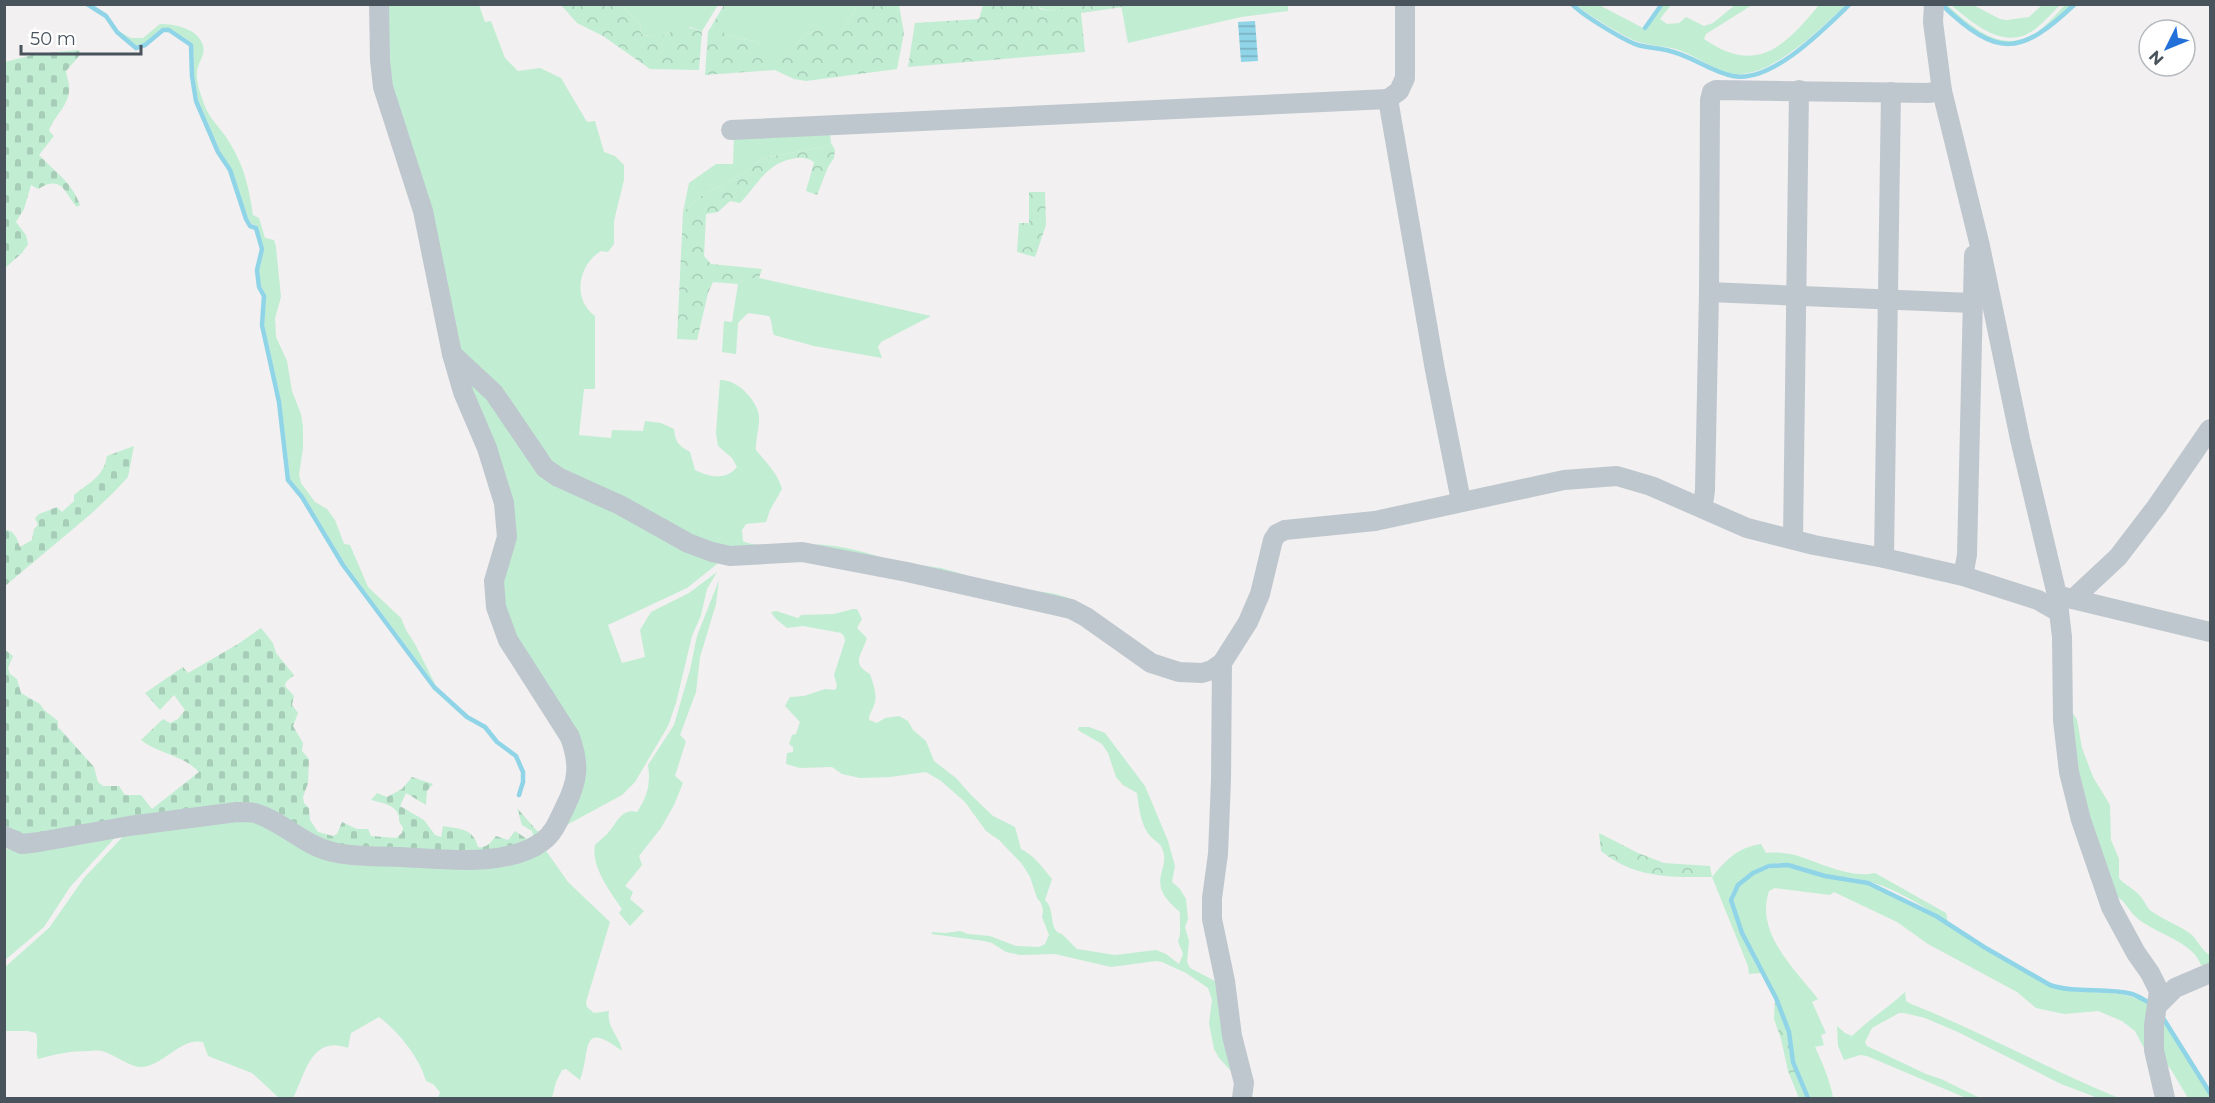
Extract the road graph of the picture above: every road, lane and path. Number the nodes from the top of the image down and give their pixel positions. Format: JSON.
{"nodes":[{"id":1,"x":379,"y":4,"type":"edge"},
{"id":2,"x":1406,"y":4,"type":"edge"},
{"id":3,"x":1934,"y":4,"type":"edge"},
{"id":4,"x":1799,"y":90,"type":"junction"},
{"id":5,"x":1942,"y":91,"type":"junction"},
{"id":6,"x":1891,"y":92,"type":"junction"},
{"id":7,"x":1388,"y":99,"type":"junction"},
{"id":8,"x":731,"y":130,"type":"dead end"},
{"id":9,"x":1980,"y":246,"type":"junction"},
{"id":10,"x":1709,"y":292,"type":"junction"},
{"id":11,"x":1796,"y":296,"type":"junction"},
{"id":12,"x":1888,"y":299,"type":"junction"},
{"id":13,"x":1972,"y":303,"type":"junction"},
{"id":14,"x":452,"y":354,"type":"junction"},
{"id":15,"x":2211,"y":429,"type":"edge"},
{"id":16,"x":1461,"y":501,"type":"junction"},
{"id":17,"x":1700,"y":506,"type":"junction"},
{"id":18,"x":1793,"y":539,"type":"junction"},
{"id":19,"x":1884,"y":558,"type":"junction"},
{"id":20,"x":1963,"y":576,"type":"junction"},
{"id":21,"x":2063,"y":602,"type":"junction"},
{"id":22,"x":2211,"y":632,"type":"edge"},
{"id":23,"x":1222,"y":663,"type":"junction"},
{"id":24,"x":10,"y":842,"type":"edge"},
{"id":25,"x":2211,"y":973,"type":"edge"},
{"id":26,"x":2158,"y":1005,"type":"junction"},
{"id":27,"x":1242,"y":1098,"type":"edge"},
{"id":28,"x":2165,"y":1098,"type":"edge"}],
"edges":[{"from":1,"to":14,"type":"street"},
{"from":2,"to":7,"type":"street"},
{"from":3,"to":5,"type":"street"},
{"from":4,"to":6,"type":"street"},
{"from":4,"to":10,"type":"street"},
{"from":4,"to":11,"type":"street"},
{"from":5,"to":6,"type":"street"},
{"from":5,"to":9,"type":"street"},
{"from":6,"to":12,"type":"street"},
{"from":7,"to":8,"type":"street"},
{"from":7,"to":16,"type":"street"},
{"from":9,"to":13,"type":"street"},
{"from":9,"to":21,"type":"street"},
{"from":10,"to":11,"type":"street"},
{"from":10,"to":17,"type":"street"},
{"from":11,"to":12,"type":"street"},
{"from":11,"to":18,"type":"street"},
{"from":12,"to":13,"type":"street"},
{"from":12,"to":19,"type":"street"},
{"from":13,"to":20,"type":"street"},
{"from":14,"to":23,"type":"street"},
{"from":14,"to":24,"type":"street"},
{"from":15,"to":21,"type":"street"},
{"from":16,"to":17,"type":"street"},
{"from":16,"to":23,"type":"street"},
{"from":17,"to":18,"type":"street"},
{"from":18,"to":19,"type":"street"},
{"from":19,"to":20,"type":"street"},
{"from":20,"to":21,"type":"street"},
{"from":21,"to":22,"type":"street"},
{"from":21,"to":26,"type":"street"},
{"from":23,"to":27,"type":"street"},
{"from":25,"to":26,"type":"street"},
{"from":26,"to":28,"type":"street"}]}
